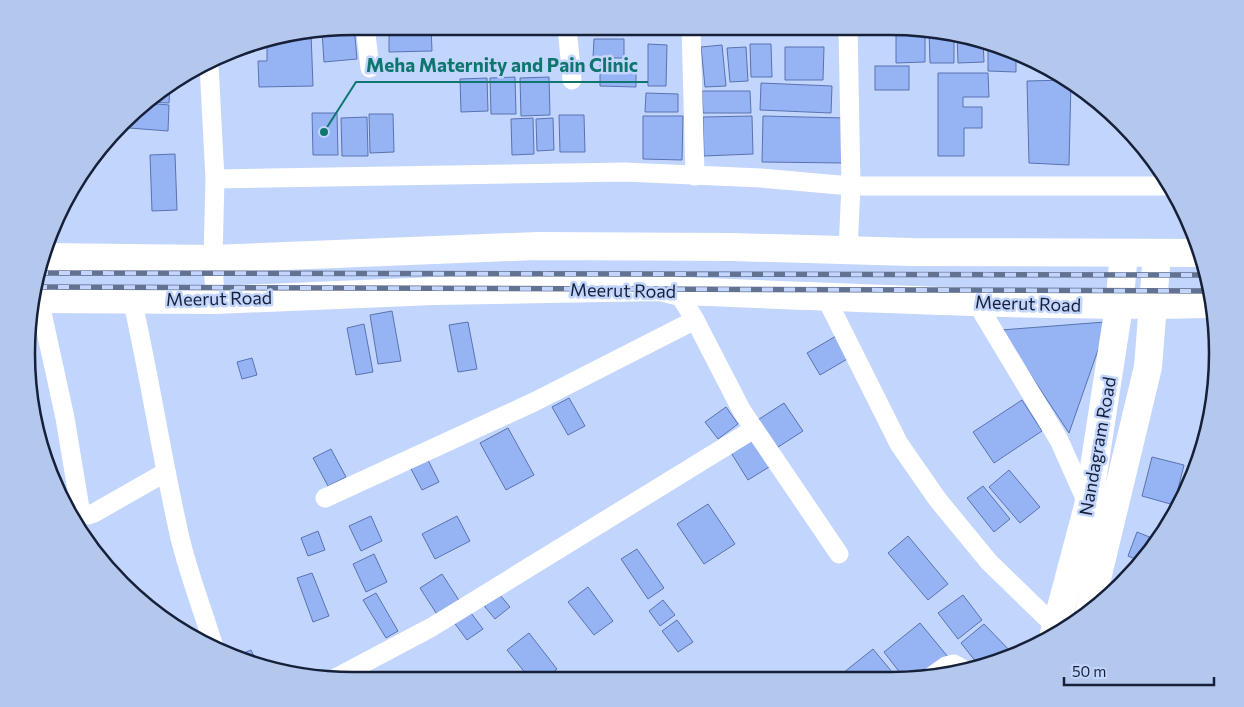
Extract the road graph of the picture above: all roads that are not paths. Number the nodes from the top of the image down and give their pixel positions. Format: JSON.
{"nodes":[{"id":1,"x":366,"y":35,"type":"edge"},
{"id":2,"x":569,"y":35,"type":"edge"},
{"id":3,"x":691,"y":35,"type":"edge"},
{"id":4,"x":848,"y":35,"type":"edge"},
{"id":5,"x":370,"y":68,"type":"dead end"},
{"id":6,"x":209,"y":70,"type":"edge"},
{"id":7,"x":572,"y":80,"type":"dead end"},
{"id":8,"x":695,"y":176,"type":"junction"},
{"id":9,"x":215,"y":179,"type":"junction"},
{"id":10,"x":851,"y":186,"type":"junction"},
{"id":11,"x":1161,"y":186,"type":"edge"},
{"id":12,"x":848,"y":250,"type":"junction"},
{"id":13,"x":1193,"y":253,"type":"edge"},
{"id":14,"x":1124,"y":254,"type":"junction"},
{"id":15,"x":1157,"y":254,"type":"junction"},
{"id":16,"x":50,"y":257,"type":"edge"},
{"id":17,"x":213,"y":259,"type":"junction"},
{"id":18,"x":677,"y":291,"type":"junction"},
{"id":19,"x":825,"y":296,"type":"junction"},
{"id":20,"x":40,"y":299,"type":"edge"},
{"id":21,"x":132,"y":299,"type":"junction"},
{"id":22,"x":215,"y":300,"type":"junction"},
{"id":23,"x":976,"y":302,"type":"junction"},
{"id":24,"x":1205,"y":304,"type":"edge"},
{"id":25,"x":1152,"y":305,"type":"junction"},
{"id":26,"x":1119,"y":306,"type":"junction"},
{"id":27,"x":39,"y":307,"type":"edge"},
{"id":28,"x":695,"y":320,"type":"junction"},
{"id":29,"x":754,"y":429,"type":"junction"},
{"id":30,"x":166,"y":472,"type":"junction"},
{"id":31,"x":324,"y":498,"type":"dead end"},
{"id":32,"x":1088,"y":506,"type":"junction"},
{"id":33,"x":839,"y":554,"type":"dead end"},
{"id":34,"x":1092,"y":600,"type":"edge"},
{"id":35,"x":1057,"y":625,"type":"edge"},
{"id":36,"x":1052,"y":628,"type":"edge"},
{"id":37,"x":211,"y":638,"type":"edge"},
{"id":38,"x":956,"y":665,"type":"edge"},
{"id":39,"x":944,"y":667,"type":"edge"},
{"id":40,"x":348,"y":672,"type":"edge"}],
"edges":[{"from":1,"to":5,"type":"street"},
{"from":2,"to":7,"type":"street"},
{"from":3,"to":8,"type":"street"},
{"from":4,"to":10,"type":"street"},
{"from":6,"to":9,"type":"street"},
{"from":8,"to":9,"type":"street"},
{"from":8,"to":10,"type":"street"},
{"from":9,"to":17,"type":"street"},
{"from":10,"to":11,"type":"street"},
{"from":10,"to":12,"type":"street"},
{"from":12,"to":14,"type":"main road"},
{"from":12,"to":17,"type":"main road"},
{"from":13,"to":15,"type":"main road"},
{"from":14,"to":15,"type":"main road"},
{"from":14,"to":26,"type":"main road","name":"Nandagram Road"},
{"from":15,"to":25,"type":"main road","name":"Nandagram Road"},
{"from":16,"to":17,"type":"main road"},
{"from":17,"to":22,"type":"street"},
{"from":18,"to":19,"type":"main road","name":"Meerut Road"},
{"from":18,"to":22,"type":"main road","name":"Meerut Road"},
{"from":18,"to":28,"type":"street"},
{"from":19,"to":23,"type":"main road","name":"Meerut Road"},
{"from":19,"to":36,"type":"street"},
{"from":20,"to":21,"type":"main road","name":"Meerut Road"},
{"from":21,"to":22,"type":"main road","name":"Meerut Road"},
{"from":21,"to":30,"type":"street"},
{"from":23,"to":26,"type":"main road","name":"Meerut Road"},
{"from":23,"to":32,"type":"street"},
{"from":24,"to":25,"type":"main road","name":"Meerut Road"},
{"from":25,"to":26,"type":"main road","name":"Meerut Road"},
{"from":25,"to":34,"type":"main road","name":"Nandagram Road"},
{"from":26,"to":32,"type":"main road","name":"Nandagram Road"},
{"from":27,"to":30,"type":"street"},
{"from":28,"to":29,"type":"street"},
{"from":28,"to":31,"type":"street"},
{"from":29,"to":33,"type":"street"},
{"from":29,"to":40,"type":"street"},
{"from":30,"to":37,"type":"street"},
{"from":32,"to":35,"type":"main road","name":"Nandagram Road"},
{"from":38,"to":39,"type":"street"}]}
